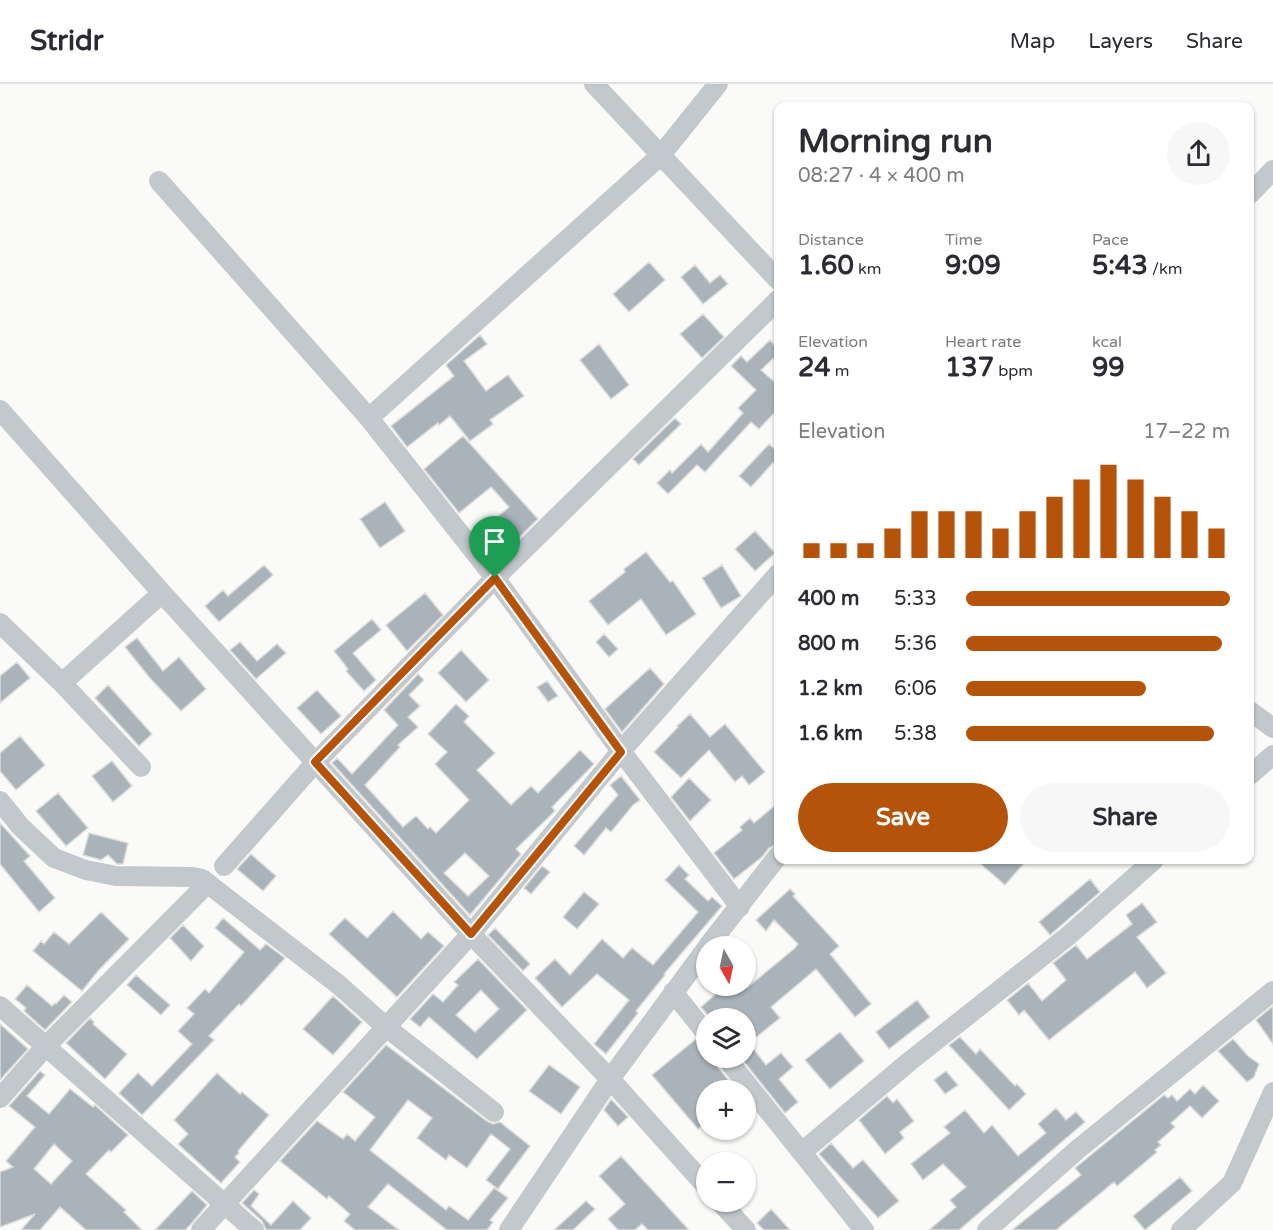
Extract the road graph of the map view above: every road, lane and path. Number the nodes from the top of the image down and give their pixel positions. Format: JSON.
{"nodes":[{"id":1,"x":594,"y":84,"type":"edge"},
{"id":2,"x":718,"y":84,"type":"edge"},
{"id":3,"x":661,"y":155,"type":"junction"},
{"id":4,"x":1273,"y":170,"type":"edge"},
{"id":5,"x":159,"y":181,"type":"dead end"},
{"id":6,"x":1254,"y":190,"type":"edge"},
{"id":7,"x":774,"y":276,"type":"edge"},
{"id":8,"x":774,"y":304,"type":"edge"},
{"id":9,"x":0,"y":410,"type":"edge"},
{"id":10,"x":369,"y":418,"type":"junction"},
{"id":11,"x":495,"y":578,"type":"junction"},
{"id":12,"x":774,"y":579,"type":"edge"},
{"id":13,"x":162,"y":592,"type":"junction"},
{"id":14,"x":0,"y":623,"type":"edge"},
{"id":15,"x":62,"y":683,"type":"junction"},
{"id":16,"x":1254,"y":714,"type":"edge"},
{"id":17,"x":1273,"y":728,"type":"edge"},
{"id":18,"x":621,"y":752,"type":"junction"},
{"id":19,"x":1273,"y":755,"type":"edge"},
{"id":20,"x":315,"y":762,"type":"junction"},
{"id":21,"x":141,"y":767,"type":"dead end"},
{"id":22,"x":1254,"y":772,"type":"edge"},
{"id":23,"x":0,"y":801,"type":"edge"},
{"id":24,"x":774,"y":861,"type":"edge"},
{"id":25,"x":1149,"y":864,"type":"edge"},
{"id":26,"x":224,"y":866,"type":"dead end"},
{"id":27,"x":208,"y":883,"type":"junction"},
{"id":28,"x":740,"y":907,"type":"junction"},
{"id":29,"x":471,"y":934,"type":"junction"},
{"id":30,"x":717,"y":936,"type":"edge"},
{"id":31,"x":696,"y":962,"type":"edge"},
{"id":32,"x":1273,"y":991,"type":"edge"},
{"id":33,"x":673,"y":992,"type":"junction"},
{"id":34,"x":0,"y":1006,"type":"edge"},
{"id":35,"x":696,"y":1021,"type":"edge"},
{"id":36,"x":386,"y":1027,"type":"junction"},
{"id":37,"x":46,"y":1046,"type":"junction"},
{"id":38,"x":734,"y":1068,"type":"edge"},
{"id":39,"x":610,"y":1079,"type":"junction"},
{"id":40,"x":1273,"y":1092,"type":"edge"},
{"id":41,"x":0,"y":1098,"type":"edge"},
{"id":42,"x":494,"y":1112,"type":"dead end"},
{"id":43,"x":802,"y":1152,"type":"junction"},
{"id":44,"x":696,"y":1175,"type":"edge"},
{"id":45,"x":225,"y":1204,"type":"junction"},
{"id":46,"x":729,"y":1212,"type":"edge"},
{"id":47,"x":201,"y":1230,"type":"edge"},
{"id":48,"x":254,"y":1230,"type":"edge"},
{"id":49,"x":509,"y":1230,"type":"edge"},
{"id":50,"x":746,"y":1230,"type":"edge"},
{"id":51,"x":864,"y":1230,"type":"edge"},
{"id":52,"x":987,"y":1230,"type":"edge"},
{"id":53,"x":1181,"y":1230,"type":"edge"}],
"edges":[{"from":1,"to":3,"type":"street"},
{"from":2,"to":3,"type":"street"},
{"from":3,"to":7,"type":"street"},
{"from":3,"to":10,"type":"street"},
{"from":4,"to":6,"type":"street"},
{"from":5,"to":10,"type":"street"},
{"from":8,"to":11,"type":"street"},
{"from":9,"to":13,"type":"street"},
{"from":10,"to":11,"type":"street"},
{"from":11,"to":18,"type":"street"},
{"from":11,"to":20,"type":"street"},
{"from":12,"to":18,"type":"street"},
{"from":13,"to":15,"type":"street"},
{"from":13,"to":20,"type":"street"},
{"from":14,"to":15,"type":"street"},
{"from":15,"to":21,"type":"street"},
{"from":16,"to":17,"type":"street"},
{"from":18,"to":28,"type":"street"},
{"from":18,"to":29,"type":"street"},
{"from":19,"to":22,"type":"street"},
{"from":20,"to":26,"type":"street"},
{"from":20,"to":29,"type":"street"},
{"from":23,"to":27,"type":"street"},
{"from":24,"to":28,"type":"street"},
{"from":25,"to":43,"type":"street"},
{"from":27,"to":36,"type":"street"},
{"from":27,"to":37,"type":"street"},
{"from":28,"to":30,"type":"street"},
{"from":29,"to":36,"type":"street"},
{"from":29,"to":39,"type":"street"},
{"from":31,"to":33,"type":"street"},
{"from":32,"to":52,"type":"street"},
{"from":33,"to":35,"type":"street"},
{"from":33,"to":39,"type":"street"},
{"from":34,"to":37,"type":"street"},
{"from":36,"to":42,"type":"street"},
{"from":36,"to":45,"type":"street"},
{"from":37,"to":41,"type":"street"},
{"from":37,"to":45,"type":"street"},
{"from":38,"to":43,"type":"street"},
{"from":39,"to":44,"type":"street"},
{"from":39,"to":49,"type":"street"},
{"from":40,"to":53,"type":"street"},
{"from":43,"to":51,"type":"street"},
{"from":45,"to":47,"type":"street"},
{"from":45,"to":48,"type":"street"},
{"from":46,"to":50,"type":"street"}]}
